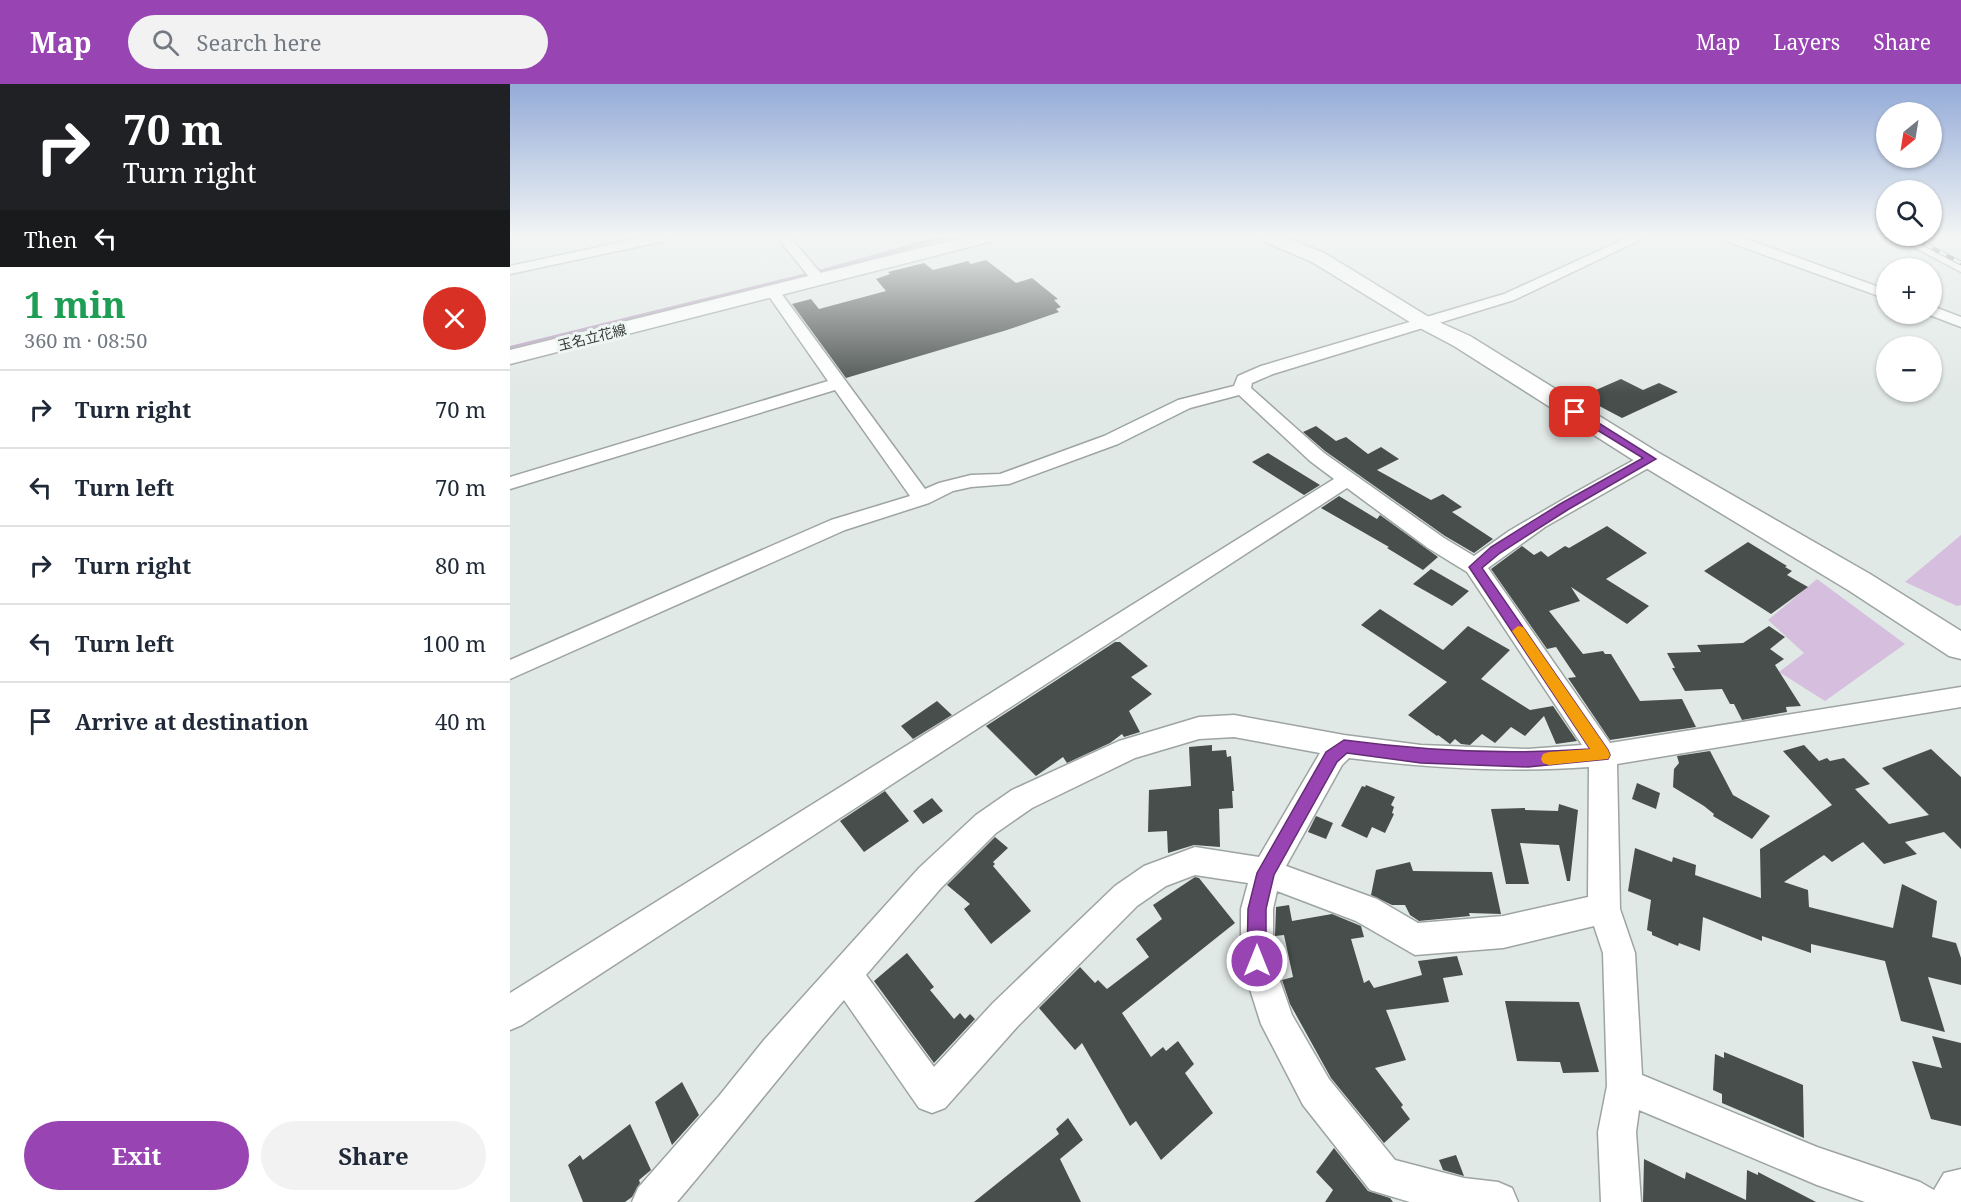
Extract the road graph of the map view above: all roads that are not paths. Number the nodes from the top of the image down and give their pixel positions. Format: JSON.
{"nodes":[{"id":1,"x":784,"y":289,"type":"edge"},
{"id":2,"x":1369,"y":289,"type":"edge"},
{"id":3,"x":1526,"y":289,"type":"edge"},
{"id":4,"x":773,"y":292,"type":"junction"},
{"id":5,"x":1942,"y":315,"type":"edge"},
{"id":6,"x":1961,"y":322,"type":"edge"},
{"id":7,"x":1425,"y":323,"type":"junction"},
{"id":8,"x":510,"y":357,"type":"edge"},
{"id":9,"x":838,"y":383,"type":"junction"},
{"id":10,"x":1242,"y":389,"type":"junction"},
{"id":11,"x":1650,"y":459,"type":"junction"},
{"id":12,"x":1347,"y":479,"type":"junction"},
{"id":13,"x":510,"y":483,"type":"edge"},
{"id":14,"x":922,"y":499,"type":"junction"},
{"id":15,"x":1475,"y":567,"type":"junction"},
{"id":16,"x":1961,"y":647,"type":"edge"},
{"id":17,"x":510,"y":670,"type":"edge"},
{"id":18,"x":1961,"y":697,"type":"edge"},
{"id":19,"x":1344,"y":746,"type":"junction"},
{"id":20,"x":1603,"y":755,"type":"junction"},
{"id":21,"x":1266,"y":873,"type":"junction"},
{"id":22,"x":1604,"y":909,"type":"junction"},
{"id":23,"x":844,"y":976,"type":"junction"},
{"id":24,"x":510,"y":1013,"type":"edge"},
{"id":25,"x":1624,"y":1086,"type":"junction"},
{"id":26,"x":1961,"y":1188,"type":"edge"},
{"id":27,"x":652,"y":1202,"type":"edge"},
{"id":28,"x":1498,"y":1202,"type":"edge"},
{"id":29,"x":1621,"y":1202,"type":"edge"},
{"id":30,"x":1920,"y":1202,"type":"edge"},
{"id":31,"x":1949,"y":1202,"type":"edge"}],
"edges":[{"from":1,"to":4,"type":"street","name":"玉名立花線"},
{"from":2,"to":7,"type":"street"},
{"from":3,"to":7,"type":"street"},
{"from":4,"to":8,"type":"street","name":"玉名立花線"},
{"from":4,"to":9,"type":"street"},
{"from":5,"to":6,"type":"street"},
{"from":7,"to":10,"type":"street"},
{"from":7,"to":11,"type":"street"},
{"from":9,"to":13,"type":"street"},
{"from":9,"to":14,"type":"street"},
{"from":10,"to":12,"type":"street"},
{"from":10,"to":14,"type":"street"},
{"from":11,"to":15,"type":"street"},
{"from":11,"to":16,"type":"street"},
{"from":12,"to":15,"type":"street"},
{"from":12,"to":24,"type":"street"},
{"from":14,"to":17,"type":"street"},
{"from":15,"to":20,"type":"street"},
{"from":18,"to":20,"type":"street"},
{"from":19,"to":20,"type":"street"},
{"from":19,"to":21,"type":"street"},
{"from":19,"to":23,"type":"street"},
{"from":20,"to":22,"type":"street"},
{"from":21,"to":22,"type":"street"},
{"from":21,"to":23,"type":"street"},
{"from":21,"to":28,"type":"street"},
{"from":22,"to":25,"type":"street"},
{"from":23,"to":27,"type":"street"},
{"from":25,"to":29,"type":"street"},
{"from":25,"to":30,"type":"street"},
{"from":26,"to":31,"type":"street"}]}
